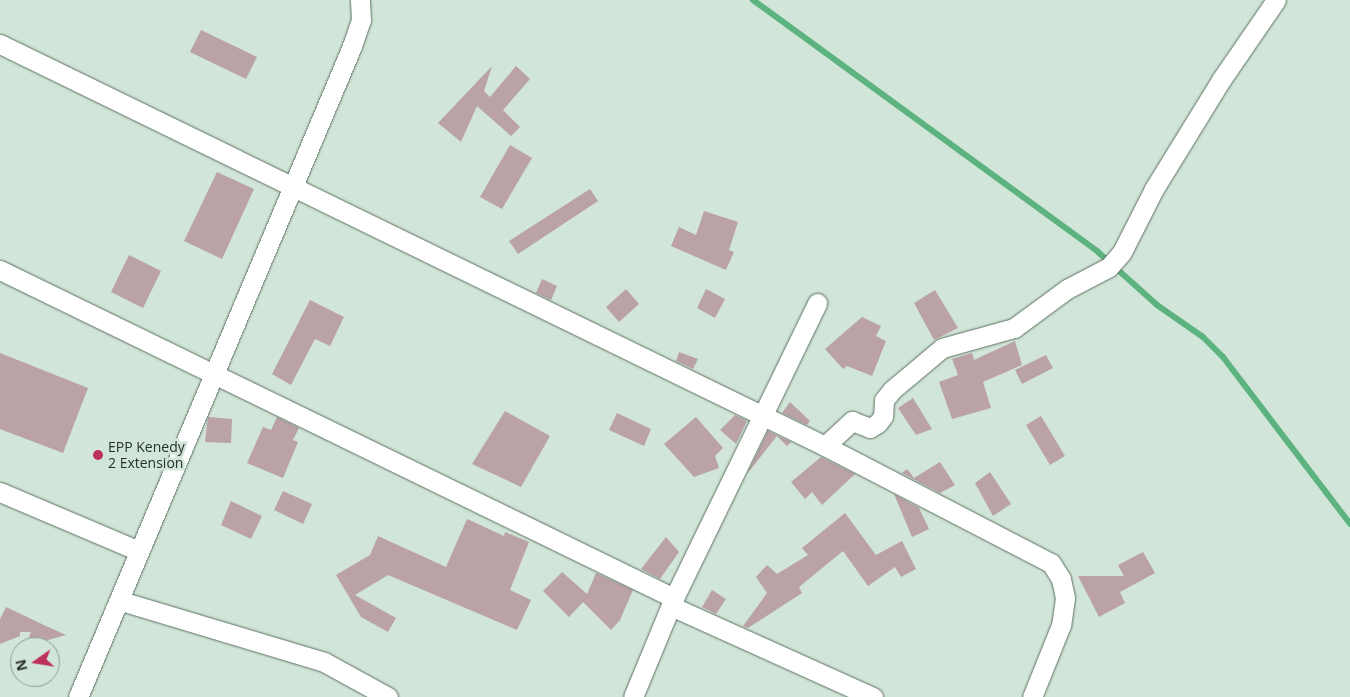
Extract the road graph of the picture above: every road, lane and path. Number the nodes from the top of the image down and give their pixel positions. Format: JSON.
{"nodes":[{"id":1,"x":360,"y":0,"type":"edge"},
{"id":2,"x":1276,"y":0,"type":"edge"},
{"id":3,"x":0,"y":44,"type":"edge"},
{"id":4,"x":292,"y":185,"type":"junction"},
{"id":5,"x":0,"y":270,"type":"edge"},
{"id":6,"x":817,"y":303,"type":"dead end"},
{"id":7,"x":215,"y":374,"type":"junction"},
{"id":8,"x":762,"y":415,"type":"junction"},
{"id":9,"x":825,"y":446,"type":"junction"},
{"id":10,"x":0,"y":492,"type":"edge"},
{"id":11,"x":139,"y":551,"type":"junction"},
{"id":12,"x":121,"y":601,"type":"junction"},
{"id":13,"x":673,"y":602,"type":"junction"},
{"id":14,"x":78,"y":697,"type":"edge"},
{"id":15,"x":388,"y":697,"type":"edge"},
{"id":16,"x":633,"y":697,"type":"edge"},
{"id":17,"x":873,"y":697,"type":"edge"},
{"id":18,"x":1032,"y":697,"type":"edge"}],
"edges":[{"from":1,"to":4,"type":"street"},
{"from":2,"to":9,"type":"street"},
{"from":3,"to":4,"type":"street"},
{"from":4,"to":7,"type":"street"},
{"from":4,"to":8,"type":"street"},
{"from":5,"to":7,"type":"street"},
{"from":6,"to":8,"type":"street"},
{"from":7,"to":11,"type":"street"},
{"from":7,"to":13,"type":"street"},
{"from":8,"to":9,"type":"street"},
{"from":8,"to":13,"type":"street"},
{"from":9,"to":18,"type":"street"},
{"from":10,"to":11,"type":"street"},
{"from":11,"to":12,"type":"street"},
{"from":12,"to":14,"type":"street"},
{"from":12,"to":15,"type":"street"},
{"from":13,"to":16,"type":"street"},
{"from":13,"to":17,"type":"street"}]}
